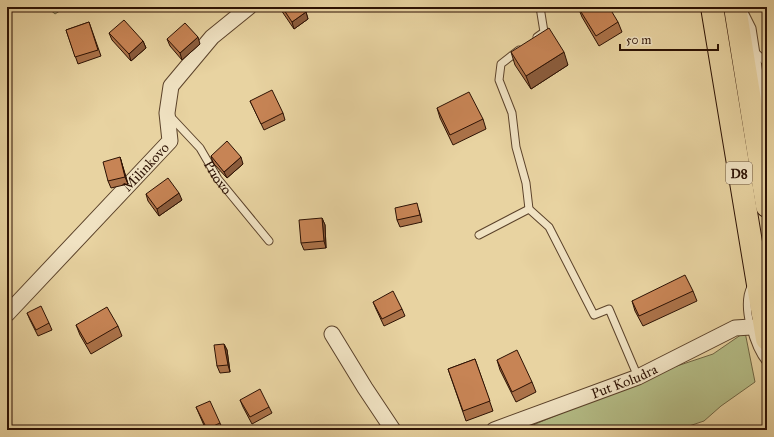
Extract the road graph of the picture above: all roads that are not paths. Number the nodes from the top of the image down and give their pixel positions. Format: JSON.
{"nodes":[{"id":1,"x":249,"y":7,"type":"edge"},
{"id":2,"x":540,"y":7,"type":"edge"},
{"id":3,"x":735,"y":7,"type":"edge"},
{"id":4,"x":741,"y":7,"type":"edge"},
{"id":5,"x":712,"y":8,"type":"edge"},
{"id":6,"x":756,"y":53,"type":"junction"},
{"id":7,"x":767,"y":63,"type":"edge"},
{"id":8,"x":166,"y":113,"type":"junction"},
{"id":9,"x":767,"y":126,"type":"edge"},
{"id":10,"x":765,"y":177,"type":"edge"},
{"id":11,"x":767,"y":206,"type":"edge"},
{"id":12,"x":529,"y":209,"type":"junction"},
{"id":13,"x":479,"y":235,"type":"dead end"},
{"id":14,"x":269,"y":241,"type":"dead end"},
{"id":15,"x":7,"y":314,"type":"edge"},
{"id":16,"x":759,"y":333,"type":"edge"},
{"id":17,"x":332,"y":334,"type":"dead end"},
{"id":18,"x":767,"y":363,"type":"edge"},
{"id":19,"x":638,"y":377,"type":"junction"},
{"id":20,"x":393,"y":430,"type":"edge"},
{"id":21,"x":494,"y":430,"type":"edge"}],
"edges":[{"from":1,"to":8,"type":"street","name":"Milinkovo"},
{"from":2,"to":12,"type":"lane"},
{"from":3,"to":10,"type":"main road","number":"D8"},
{"from":4,"to":6,"type":"lane"},
{"from":5,"to":16,"type":"main road","number":"D8"},
{"from":6,"to":7,"type":"lane"},
{"from":6,"to":9,"type":"lane"},
{"from":8,"to":14,"type":"lane","name":"Priovo"},
{"from":8,"to":15,"type":"street","name":"Milinkovo"},
{"from":10,"to":11,"type":"main road","number":"D8"},
{"from":12,"to":13,"type":"lane"},
{"from":12,"to":19,"type":"lane"},
{"from":16,"to":18,"type":"lane"},
{"from":16,"to":19,"type":"street","name":"Put Koludra"},
{"from":17,"to":20,"type":"street"},
{"from":19,"to":21,"type":"street","name":"Put Koludra"}]}
